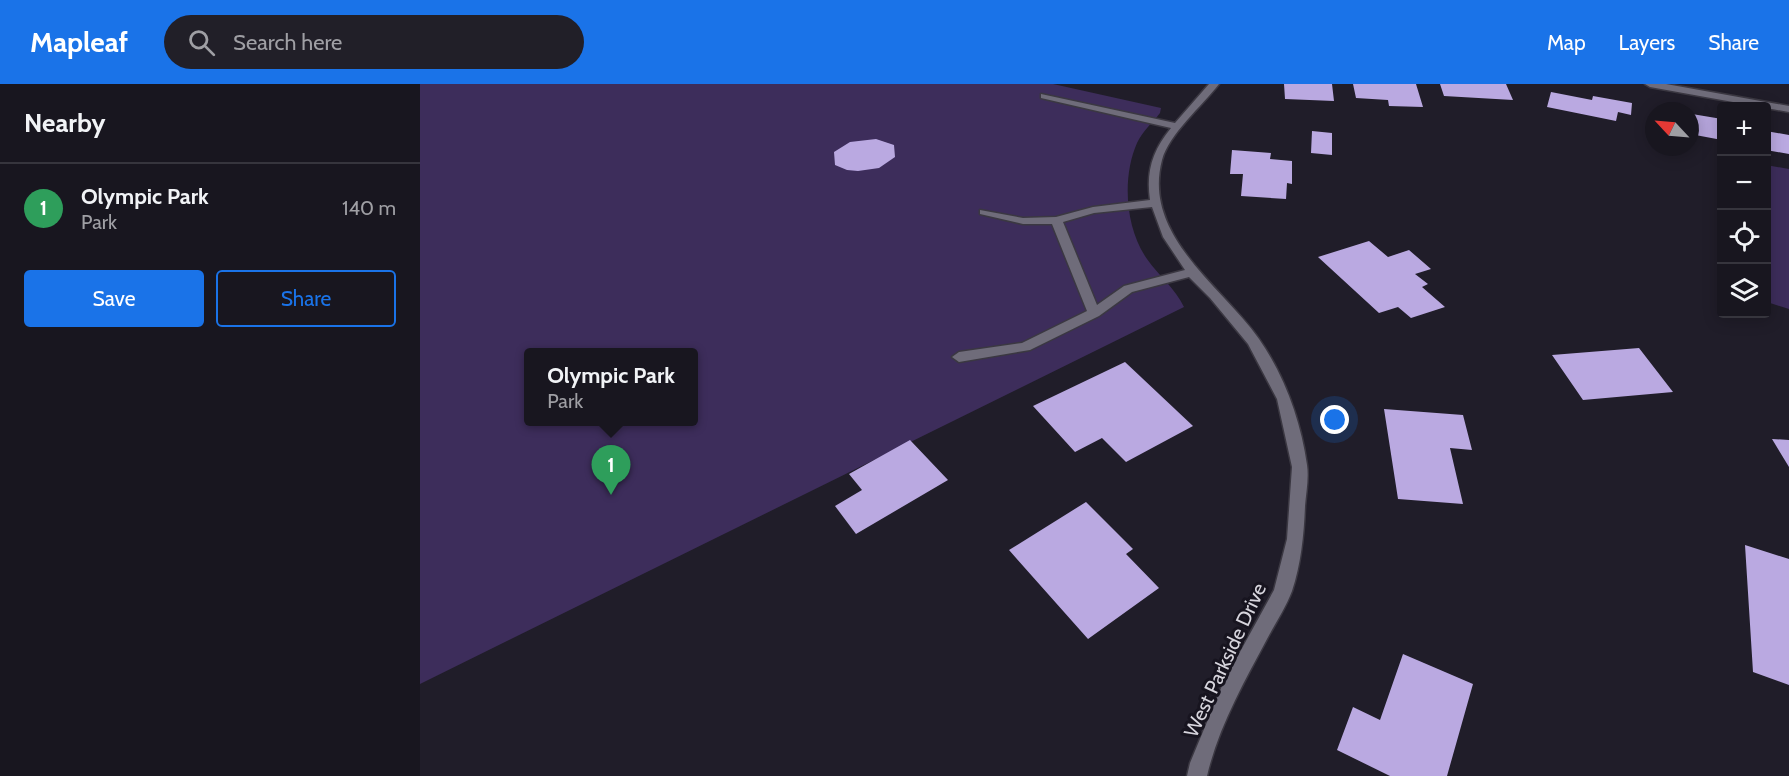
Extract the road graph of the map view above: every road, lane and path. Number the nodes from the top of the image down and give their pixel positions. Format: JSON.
{"nodes":[{"id":1,"x":1214,"y":84,"type":"edge"},
{"id":2,"x":1650,"y":84,"type":"edge"},
{"id":3,"x":1044,"y":96,"type":"dead end"},
{"id":4,"x":1789,"y":109,"type":"edge"},
{"id":5,"x":1178,"y":127,"type":"junction"},
{"id":6,"x":1156,"y":203,"type":"junction"},
{"id":7,"x":984,"y":212,"type":"dead end"},
{"id":8,"x":1056,"y":220,"type":"junction"},
{"id":9,"x":1192,"y":272,"type":"junction"},
{"id":10,"x":1094,"y":313,"type":"junction"},
{"id":11,"x":958,"y":357,"type":"dead end"},
{"id":12,"x":1197,"y":776,"type":"edge"}],
"edges":[{"from":1,"to":5,"type":"street","name":"West Parkside Drive"},
{"from":2,"to":4,"type":"street"},
{"from":3,"to":5,"type":"street"},
{"from":5,"to":6,"type":"street","name":"West Parkside Drive"},
{"from":6,"to":8,"type":"street"},
{"from":6,"to":9,"type":"street","name":"West Parkside Drive"},
{"from":7,"to":8,"type":"street"},
{"from":8,"to":10,"type":"street"},
{"from":9,"to":10,"type":"street"},
{"from":9,"to":12,"type":"street","name":"West Parkside Drive"},
{"from":10,"to":11,"type":"street"}]}
